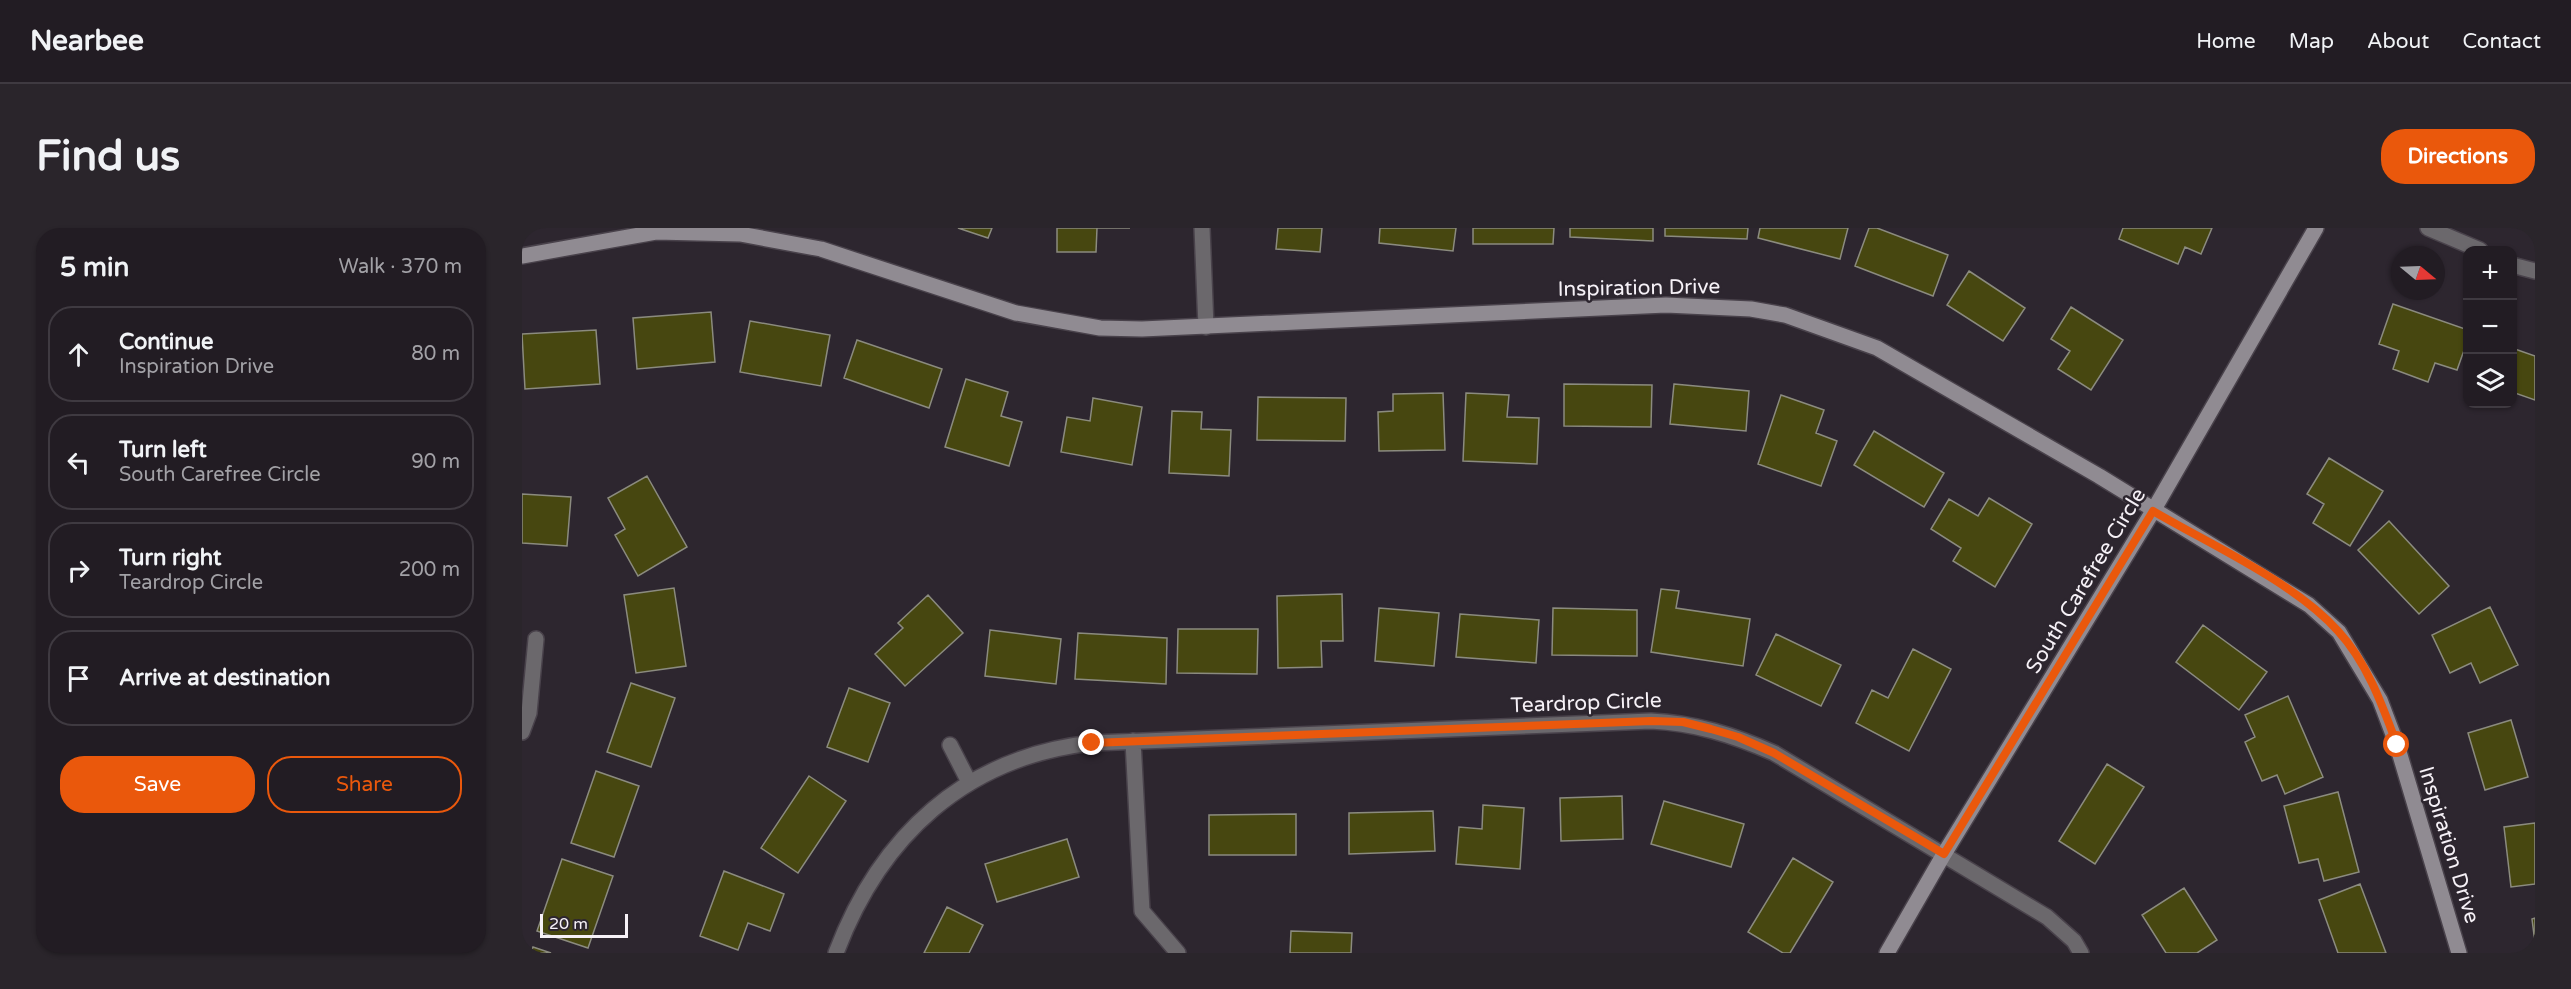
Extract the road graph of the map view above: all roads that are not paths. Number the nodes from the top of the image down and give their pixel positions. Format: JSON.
{"nodes":[{"id":1,"x":1202,"y":228,"type":"edge"},
{"id":2,"x":2316,"y":228,"type":"edge"},
{"id":3,"x":2428,"y":228,"type":"edge"},
{"id":4,"x":740,"y":231,"type":"edge"},
{"id":5,"x":2471,"y":246,"type":"edge"},
{"id":6,"x":522,"y":256,"type":"edge"},
{"id":7,"x":2517,"y":266,"type":"edge"},
{"id":8,"x":2535,"y":271,"type":"edge"},
{"id":9,"x":1206,"y":327,"type":"junction"},
{"id":10,"x":2153,"y":511,"type":"junction"},
{"id":11,"x":536,"y":639,"type":"dead end"},
{"id":12,"x":525,"y":712,"type":"edge"},
{"id":13,"x":522,"y":732,"type":"edge"},
{"id":14,"x":1133,"y":741,"type":"junction"},
{"id":15,"x":950,"y":745,"type":"dead end"},
{"id":16,"x":969,"y":782,"type":"junction"},
{"id":17,"x":1944,"y":854,"type":"junction"},
{"id":18,"x":836,"y":953,"type":"edge"},
{"id":19,"x":1178,"y":953,"type":"edge"},
{"id":20,"x":1887,"y":953,"type":"edge"},
{"id":21,"x":2081,"y":953,"type":"edge"},
{"id":22,"x":2459,"y":953,"type":"edge"}],
"edges":[{"from":1,"to":9,"type":"street"},
{"from":2,"to":10,"type":"street","name":"South Carefree Circle"},
{"from":3,"to":5,"type":"street"},
{"from":4,"to":6,"type":"street","name":"Inspiration Drive"},
{"from":4,"to":9,"type":"street","name":"Inspiration Drive"},
{"from":7,"to":8,"type":"street"},
{"from":9,"to":10,"type":"street","name":"Inspiration Drive"},
{"from":10,"to":17,"type":"street","name":"South Carefree Circle"},
{"from":10,"to":22,"type":"street","name":"Inspiration Drive"},
{"from":11,"to":12,"type":"street"},
{"from":12,"to":13,"type":"street"},
{"from":14,"to":16,"type":"street","name":"Teardrop Circle"},
{"from":14,"to":17,"type":"street","name":"Teardrop Circle"},
{"from":14,"to":19,"type":"street"},
{"from":15,"to":16,"type":"street"},
{"from":16,"to":18,"type":"street","name":"Teardrop Circle"},
{"from":17,"to":20,"type":"street","name":"South Carefree Circle"},
{"from":17,"to":21,"type":"street","name":"Teardrop Circle"}]}
